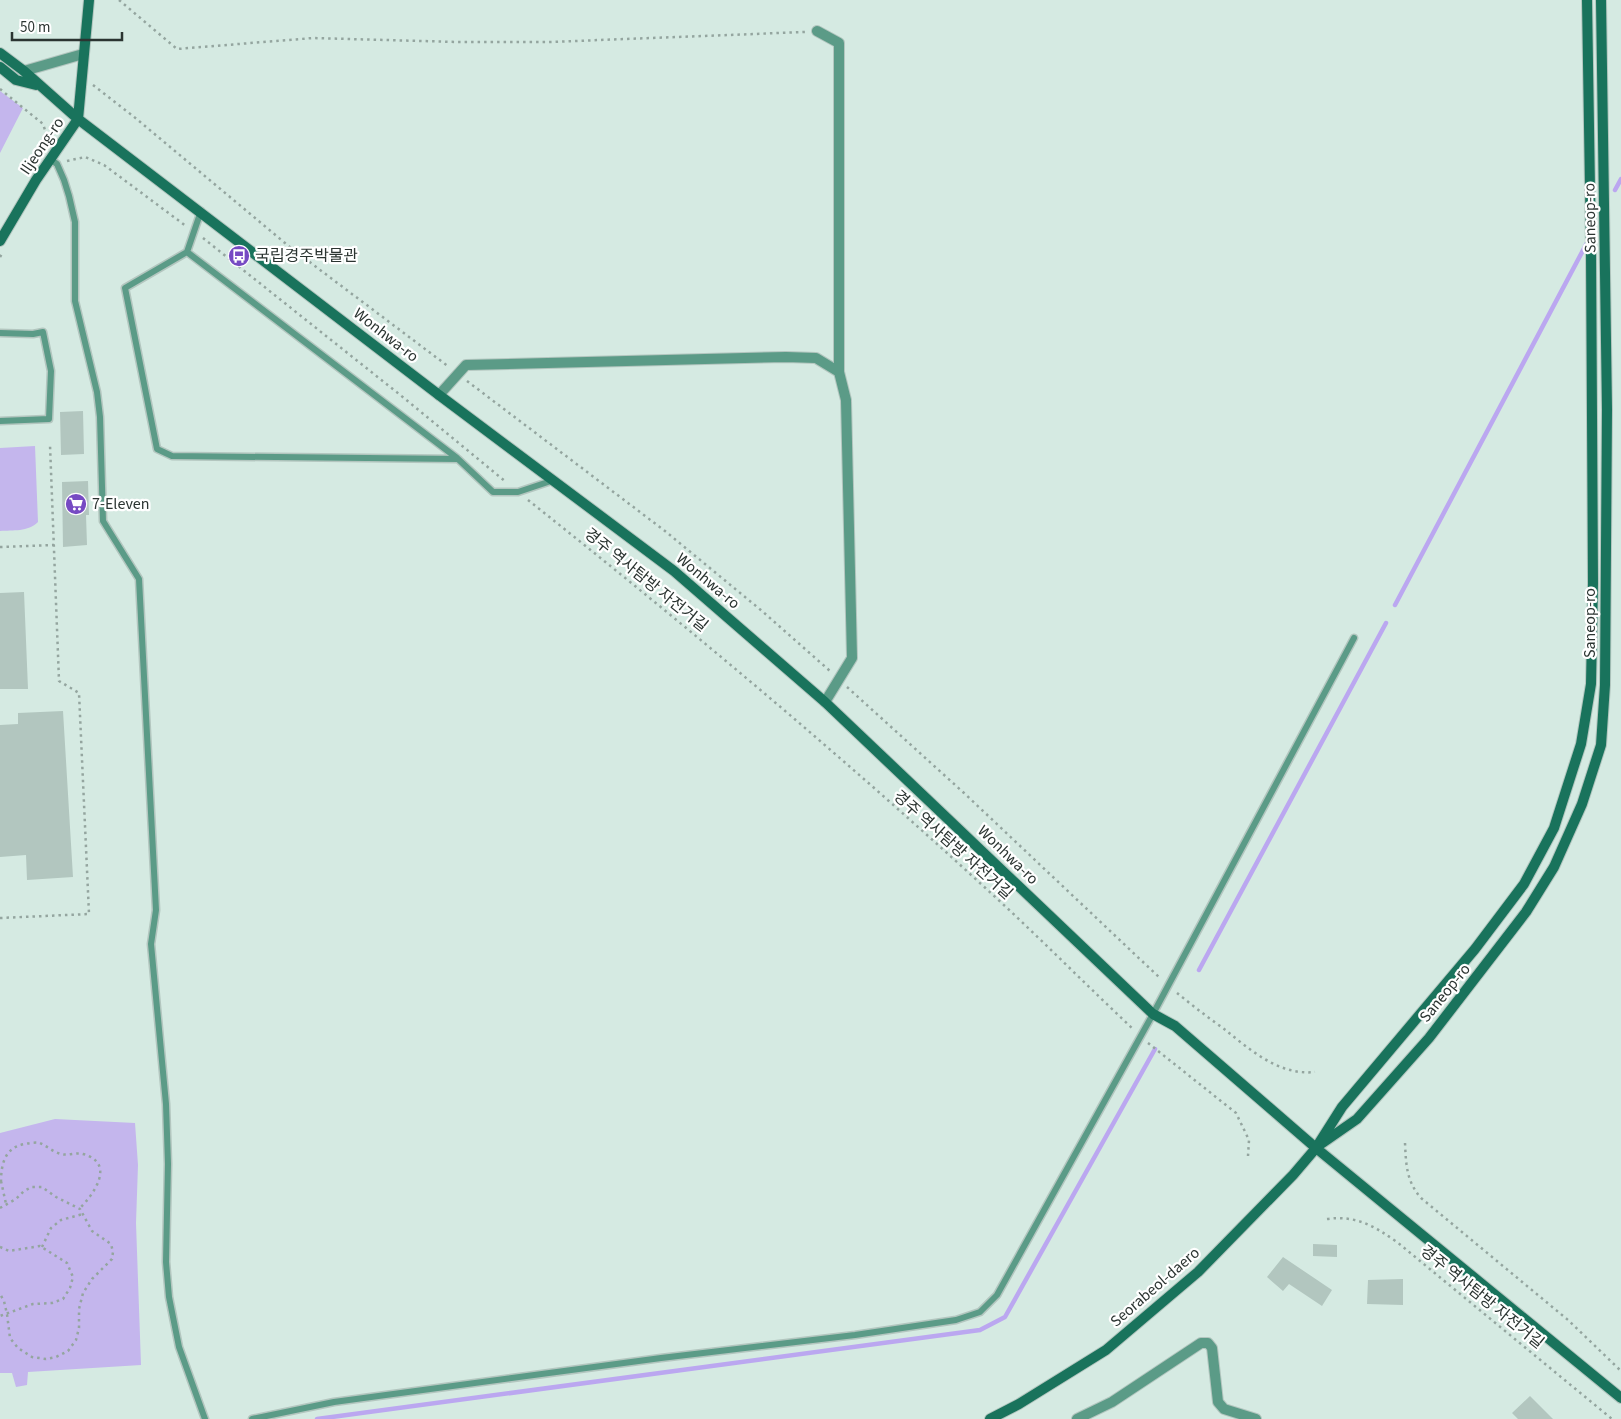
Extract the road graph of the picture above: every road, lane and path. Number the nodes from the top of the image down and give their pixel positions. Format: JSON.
{"nodes":[{"id":1,"x":89,"y":0,"type":"edge"},
{"id":2,"x":119,"y":0,"type":"edge"},
{"id":3,"x":1587,"y":0,"type":"edge"},
{"id":4,"x":1601,"y":0,"type":"edge"},
{"id":5,"x":817,"y":32,"type":"joint"},
{"id":6,"x":0,"y":53,"type":"edge"},
{"id":7,"x":83,"y":54,"type":"junction"},
{"id":8,"x":0,"y":67,"type":"edge"},
{"id":9,"x":24,"y":72,"type":"junction"},
{"id":10,"x":39,"y":86,"type":"junction"},
{"id":11,"x":0,"y":89,"type":"edge"},
{"id":12,"x":78,"y":118,"type":"junction"},
{"id":13,"x":45,"y":148,"type":"dead end"},
{"id":14,"x":54,"y":162,"type":"junction"},
{"id":15,"x":200,"y":211,"type":"junction"},
{"id":16,"x":194,"y":231,"type":"junction"},
{"id":17,"x":2,"y":245,"type":"edge"},
{"id":18,"x":187,"y":252,"type":"junction"},
{"id":19,"x":0,"y":257,"type":"edge"},
{"id":20,"x":0,"y":332,"type":"edge"},
{"id":21,"x":839,"y":372,"type":"junction"},
{"id":22,"x":439,"y":395,"type":"junction"},
{"id":23,"x":0,"y":421,"type":"edge"},
{"id":24,"x":50,"y":445,"type":"dead end"},
{"id":25,"x":458,"y":459,"type":"junction"},
{"id":26,"x":554,"y":480,"type":"junction"},
{"id":27,"x":518,"y":492,"type":"junction"},
{"id":28,"x":54,"y":545,"type":"junction"},
{"id":29,"x":0,"y":547,"type":"edge"},
{"id":30,"x":1354,"y":638,"type":"dead end"},
{"id":31,"x":825,"y":702,"type":"junction"},
{"id":32,"x":0,"y":918,"type":"edge"},
{"id":33,"x":1153,"y":1014,"type":"junction"},
{"id":34,"x":1140,"y":1036,"type":"junction"},
{"id":35,"x":1405,"y":1142,"type":"dead end"},
{"id":36,"x":1316,"y":1148,"type":"junction"},
{"id":37,"x":1248,"y":1156,"type":"dead end"},
{"id":38,"x":1,"y":1181,"type":"edge"},
{"id":39,"x":6,"y":1204,"type":"junction"},
{"id":40,"x":0,"y":1208,"type":"edge"},
{"id":41,"x":80,"y":1209,"type":"junction"},
{"id":42,"x":83,"y":1214,"type":"junction"},
{"id":43,"x":1327,"y":1219,"type":"dead end"},
{"id":44,"x":0,"y":1247,"type":"edge"},
{"id":45,"x":42,"y":1247,"type":"junction"},
{"id":46,"x":0,"y":1294,"type":"edge"},
{"id":47,"x":7,"y":1314,"type":"junction"},
{"id":48,"x":0,"y":1316,"type":"edge"},
{"id":49,"x":1621,"y":1371,"type":"edge"},
{"id":50,"x":1621,"y":1398,"type":"edge"},
{"id":51,"x":993,"y":1418,"type":"edge"},
{"id":52,"x":205,"y":1419,"type":"edge"},
{"id":53,"x":252,"y":1419,"type":"edge"},
{"id":54,"x":1006,"y":1419,"type":"edge"},
{"id":55,"x":1076,"y":1419,"type":"edge"},
{"id":56,"x":1256,"y":1419,"type":"edge"},
{"id":57,"x":1612,"y":1419,"type":"edge"}],
"edges":[{"from":1,"to":7,"type":"street"},
{"from":2,"to":5,"type":"path"},
{"from":3,"to":36,"type":"street","name":"Saneop-ro"},
{"from":4,"to":36,"type":"street","name":"Saneop-ro"},
{"from":5,"to":21,"type":"street"},
{"from":6,"to":9,"type":"street","name":"Wonhwa-ro"},
{"from":7,"to":9,"type":"street"},
{"from":7,"to":12,"type":"street"},
{"from":8,"to":10,"type":"street","name":"Wonhwa-ro"},
{"from":9,"to":10,"type":"street","name":"Wonhwa-ro"},
{"from":10,"to":12,"type":"street","name":"Wonhwa-ro"},
{"from":11,"to":13,"type":"path"},
{"from":12,"to":14,"type":"street","name":"Iljeong-ro"},
{"from":12,"to":15,"type":"street","name":"Wonhwa-ro"},
{"from":14,"to":16,"type":"path","name":"경주 역사탐방 자전거길"},
{"from":14,"to":17,"type":"street","name":"Iljeong-ro"},
{"from":14,"to":52,"type":"lane"},
{"from":15,"to":16,"type":"lane"},
{"from":15,"to":22,"type":"street","name":"Wonhwa-ro"},
{"from":16,"to":18,"type":"lane"},
{"from":16,"to":27,"type":"path","name":"경주 역사탐방 자전거길"},
{"from":17,"to":19,"type":"path"},
{"from":18,"to":25,"type":"lane"},
{"from":18,"to":25,"type":"lane"},
{"from":20,"to":23,"type":"lane"},
{"from":21,"to":22,"type":"street"},
{"from":21,"to":31,"type":"street"},
{"from":22,"to":26,"type":"street","name":"Wonhwa-ro"},
{"from":24,"to":28,"type":"path"},
{"from":25,"to":27,"type":"lane"},
{"from":26,"to":27,"type":"lane"},
{"from":26,"to":31,"type":"street","name":"Wonhwa-ro"},
{"from":27,"to":34,"type":"path","name":"경주 역사탐방 자전거길"},
{"from":28,"to":29,"type":"path"},
{"from":28,"to":32,"type":"path"},
{"from":30,"to":33,"type":"lane"},
{"from":31,"to":33,"type":"street","name":"Wonhwa-ro"},
{"from":33,"to":34,"type":"lane"},
{"from":33,"to":36,"type":"street","name":"Wonhwa-ro"},
{"from":34,"to":37,"type":"path","name":"경주 역사탐방 자전거길"},
{"from":34,"to":53,"type":"lane"},
{"from":35,"to":49,"type":"path"},
{"from":36,"to":50,"type":"street"},
{"from":36,"to":51,"type":"street","name":"Seorabeol-daero"},
{"from":38,"to":39,"type":"path"},
{"from":38,"to":41,"type":"path"},
{"from":39,"to":40,"type":"path"},
{"from":39,"to":41,"type":"path"},
{"from":41,"to":42,"type":"path"},
{"from":42,"to":45,"type":"path"},
{"from":42,"to":47,"type":"path"},
{"from":43,"to":57,"type":"path","name":"경주 역사탐방 자전거길"},
{"from":44,"to":45,"type":"path"},
{"from":45,"to":47,"type":"path"},
{"from":46,"to":47,"type":"path"},
{"from":47,"to":48,"type":"path"},
{"from":51,"to":54,"type":"street"},
{"from":55,"to":56,"type":"street"}]}
